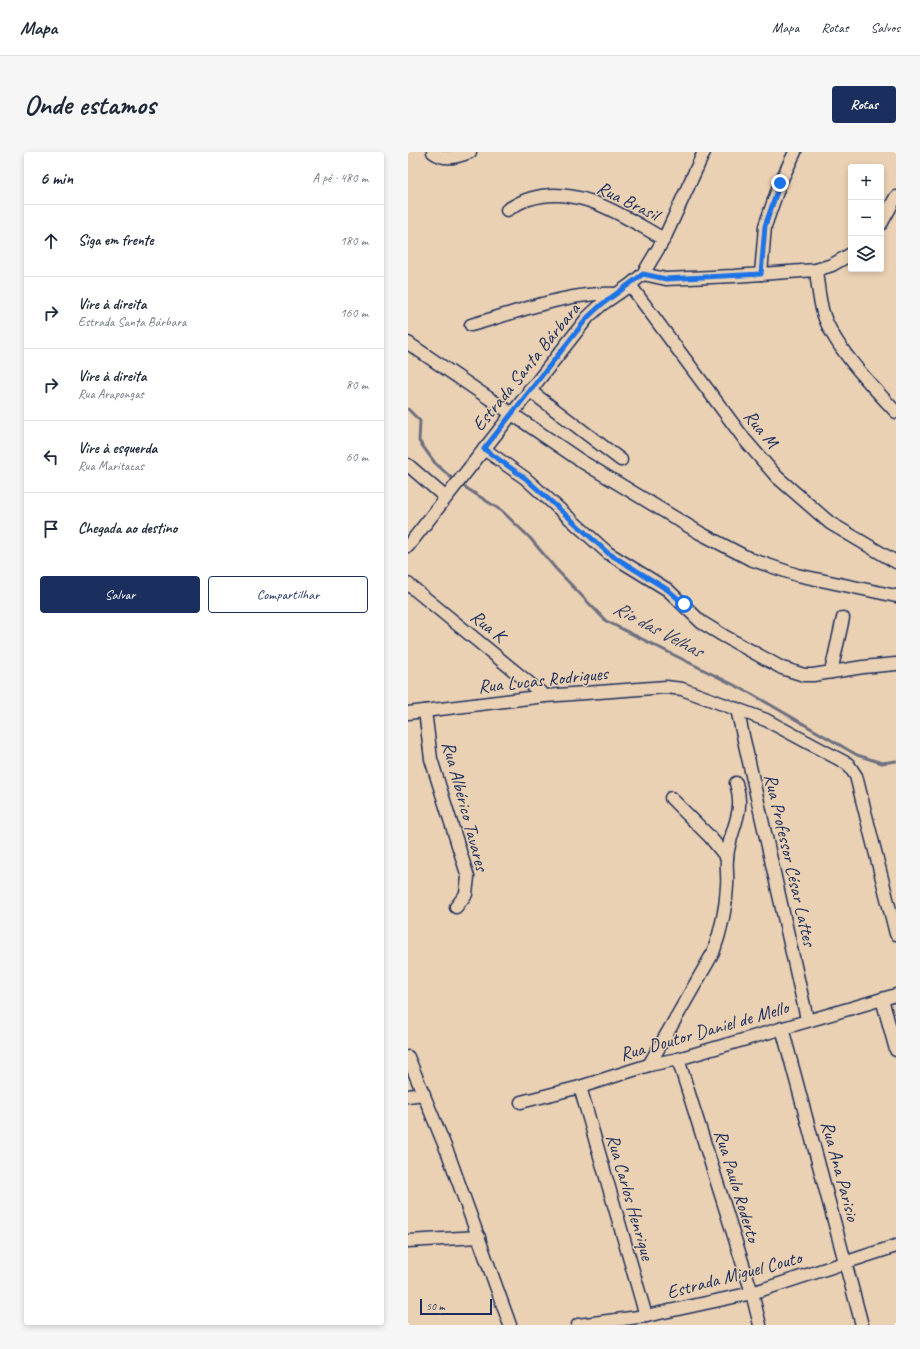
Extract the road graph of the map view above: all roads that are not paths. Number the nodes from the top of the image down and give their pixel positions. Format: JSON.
{"nodes":[{"id":1,"x":433,"y":152,"type":"edge"},
{"id":2,"x":470,"y":152,"type":"edge"},
{"id":3,"x":704,"y":152,"type":"edge"},
{"id":4,"x":795,"y":152,"type":"edge"},
{"id":5,"x":896,"y":197,"type":"edge"},
{"id":6,"x":507,"y":210,"type":"dead end"},
{"id":7,"x":884,"y":219,"type":"edge"},
{"id":8,"x":664,"y":239,"type":"junction"},
{"id":9,"x":848,"y":256,"type":"edge"},
{"id":10,"x":816,"y":270,"type":"junction"},
{"id":11,"x":643,"y":274,"type":"junction"},
{"id":12,"x":761,"y":274,"type":"junction"},
{"id":13,"x":630,"y":285,"type":"junction"},
{"id":14,"x":615,"y":294,"type":"junction"},
{"id":15,"x":471,"y":325,"type":"dead end"},
{"id":16,"x":408,"y":343,"type":"edge"},
{"id":17,"x":529,"y":390,"type":"junction"},
{"id":18,"x":896,"y":412,"type":"edge"},
{"id":19,"x":512,"y":414,"type":"junction"},
{"id":20,"x":484,"y":449,"type":"junction"},
{"id":21,"x":621,"y":460,"type":"dead end"},
{"id":22,"x":408,"y":465,"type":"edge"},
{"id":23,"x":447,"y":495,"type":"junction"},
{"id":24,"x":408,"y":546,"type":"edge"},
{"id":25,"x":896,"y":562,"type":"edge"},
{"id":26,"x":408,"y":584,"type":"edge"},
{"id":27,"x":896,"y":596,"type":"edge"},
{"id":28,"x":843,"y":618,"type":"dead end"},
{"id":29,"x":896,"y":664,"type":"edge"},
{"id":30,"x":831,"y":672,"type":"junction"},
{"id":31,"x":545,"y":696,"type":"junction"},
{"id":32,"x":737,"y":709,"type":"junction"},
{"id":33,"x":425,"y":711,"type":"junction"},
{"id":34,"x":408,"y":713,"type":"edge"},
{"id":35,"x":736,"y":783,"type":"dead end"},
{"id":36,"x":671,"y":798,"type":"dead end"},
{"id":37,"x":726,"y":858,"type":"junction"},
{"id":38,"x":456,"y":907,"type":"dead end"},
{"id":39,"x":896,"y":934,"type":"edge"},
{"id":40,"x":896,"y":995,"type":"edge"},
{"id":41,"x":882,"y":999,"type":"junction"},
{"id":42,"x":807,"y":1019,"type":"junction"},
{"id":43,"x":782,"y":1028,"type":"junction"},
{"id":44,"x":896,"y":1050,"type":"edge"},
{"id":45,"x":408,"y":1057,"type":"edge"},
{"id":46,"x":678,"y":1059,"type":"junction"},
{"id":47,"x":649,"y":1065,"type":"junction"},
{"id":48,"x":580,"y":1087,"type":"junction"},
{"id":49,"x":424,"y":1094,"type":"junction"},
{"id":50,"x":408,"y":1096,"type":"edge"},
{"id":51,"x":521,"y":1102,"type":"dead end"},
{"id":52,"x":479,"y":1237,"type":"junction"},
{"id":53,"x":408,"y":1241,"type":"edge"},
{"id":54,"x":896,"y":1246,"type":"edge"},
{"id":55,"x":847,"y":1262,"type":"junction"},
{"id":56,"x":752,"y":1293,"type":"junction"},
{"id":57,"x":646,"y":1316,"type":"junction"},
{"id":58,"x":510,"y":1325,"type":"edge"},
{"id":59,"x":578,"y":1325,"type":"edge"},
{"id":60,"x":760,"y":1325,"type":"edge"},
{"id":61,"x":862,"y":1325,"type":"edge"}],
"edges":[{"from":1,"to":2,"type":"street"},
{"from":3,"to":8,"type":"street","name":"Estrada Santa Bárbara"},
{"from":4,"to":12,"type":"street"},
{"from":5,"to":7,"type":"street"},
{"from":6,"to":8,"type":"street","name":"Rua Brasil"},
{"from":8,"to":11,"type":"street","name":"Estrada Santa Bárbara"},
{"from":9,"to":10,"type":"street"},
{"from":10,"to":12,"type":"street"},
{"from":10,"to":18,"type":"street"},
{"from":11,"to":12,"type":"street"},
{"from":11,"to":13,"type":"street","name":"Estrada Santa Bárbara"},
{"from":13,"to":14,"type":"street","name":"Estrada Santa Bárbara"},
{"from":13,"to":25,"type":"street","name":"Rua M"},
{"from":14,"to":15,"type":"street"},
{"from":14,"to":17,"type":"street","name":"Estrada Santa Bárbara"},
{"from":16,"to":19,"type":"street"},
{"from":17,"to":19,"type":"street","name":"Estrada Santa Bárbara"},
{"from":17,"to":21,"type":"street"},
{"from":19,"to":20,"type":"street","name":"Estrada Santa Bárbara"},
{"from":19,"to":27,"type":"street"},
{"from":20,"to":23,"type":"street","name":"Estrada Santa Bárbara"},
{"from":20,"to":30,"type":"street"},
{"from":22,"to":23,"type":"street"},
{"from":23,"to":24,"type":"street","name":"Estrada Santa Bárbara"},
{"from":26,"to":31,"type":"street","name":"Rua K"},
{"from":28,"to":30,"type":"street"},
{"from":29,"to":30,"type":"street"},
{"from":31,"to":32,"type":"street","name":"Rua Lucas Rodrigues"},
{"from":31,"to":33,"type":"street","name":"Rua Lucas Rodrigues"},
{"from":32,"to":39,"type":"street","name":"Rua Lucas Rodrigues"},
{"from":32,"to":42,"type":"street","name":"Rua Professor César Lattes"},
{"from":33,"to":34,"type":"street","name":"Rua Lucas Rodrigues"},
{"from":33,"to":38,"type":"street","name":"Rua Albérico Tavares"},
{"from":35,"to":37,"type":"street"},
{"from":36,"to":37,"type":"street"},
{"from":37,"to":47,"type":"street"},
{"from":40,"to":41,"type":"street","name":"Rua Doutor Daniel de Mello"},
{"from":41,"to":42,"type":"street","name":"Rua Doutor Daniel de Mello"},
{"from":41,"to":44,"type":"street"},
{"from":42,"to":43,"type":"street","name":"Rua Doutor Daniel de Mello"},
{"from":43,"to":46,"type":"street","name":"Rua Doutor Daniel de Mello"},
{"from":43,"to":55,"type":"street","name":"Rua Ana Parisio"},
{"from":45,"to":49,"type":"street"},
{"from":46,"to":47,"type":"street","name":"Rua Doutor Daniel de Mello"},
{"from":46,"to":56,"type":"street","name":"Rua Paulo Roderto"},
{"from":47,"to":48,"type":"street","name":"Rua Doutor Daniel de Mello"},
{"from":48,"to":51,"type":"street","name":"Rua Doutor Daniel de Mello"},
{"from":48,"to":57,"type":"street","name":"Rua Carlos Henrique"},
{"from":49,"to":50,"type":"street"},
{"from":49,"to":52,"type":"street"},
{"from":52,"to":53,"type":"street"},
{"from":52,"to":58,"type":"street"},
{"from":54,"to":55,"type":"street","name":"Estrada Miguel Couto"},
{"from":55,"to":56,"type":"street","name":"Estrada Miguel Couto"},
{"from":55,"to":61,"type":"street","name":"Rua Ana Parisio"},
{"from":56,"to":57,"type":"street","name":"Estrada Miguel Couto"},
{"from":56,"to":60,"type":"street","name":"Rua Paulo Roderto"},
{"from":57,"to":59,"type":"street","name":"Estrada Miguel Couto"}]}
